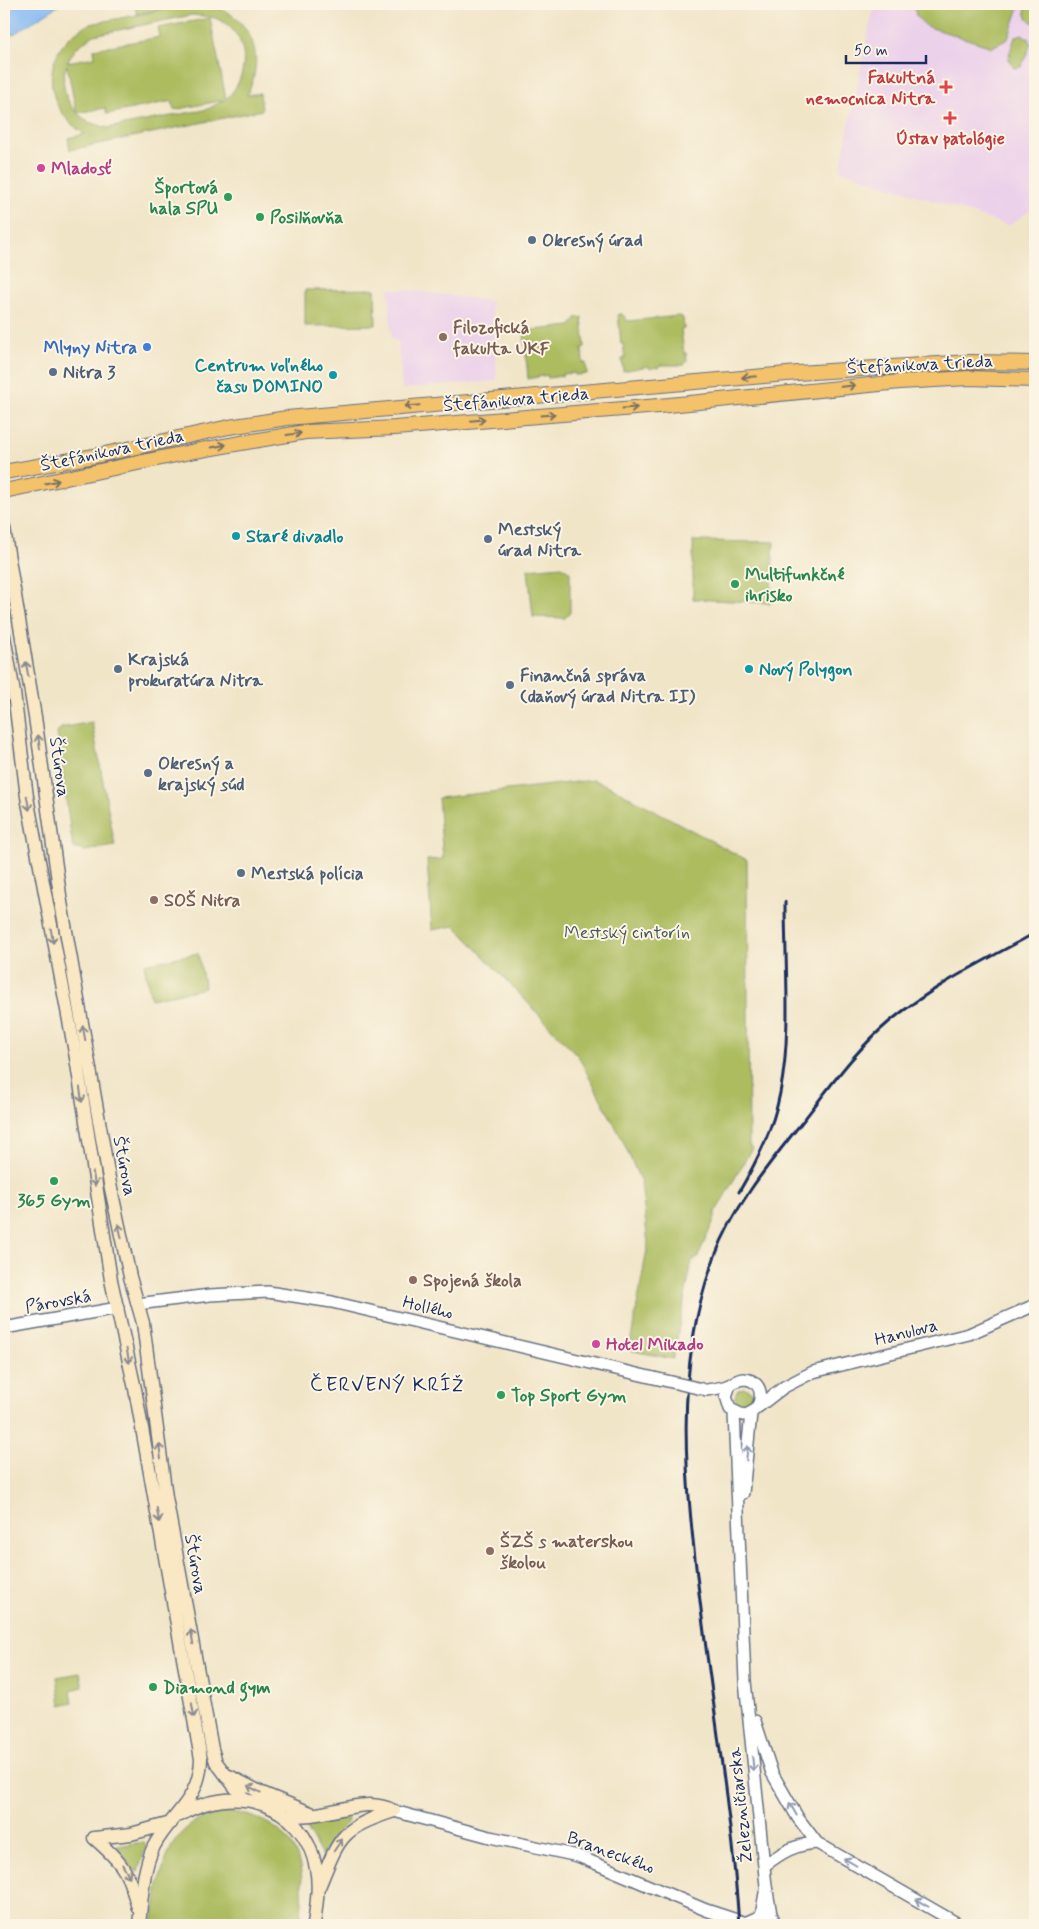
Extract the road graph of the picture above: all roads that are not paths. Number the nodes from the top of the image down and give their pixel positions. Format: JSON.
{"nodes":[{"id":1,"x":998,"y":362,"type":"junction"},
{"id":2,"x":1035,"y":363,"type":"edge"},
{"id":3,"x":798,"y":373,"type":"junction"},
{"id":4,"x":997,"y":378,"type":"junction"},
{"id":5,"x":1035,"y":380,"type":"edge"},
{"id":6,"x":799,"y":391,"type":"junction"},
{"id":7,"x":580,"y":392,"type":"junction"},
{"id":8,"x":513,"y":397,"type":"junction"},
{"id":9,"x":581,"y":412,"type":"junction"},
{"id":10,"x":515,"y":417,"type":"junction"},
{"id":11,"x":193,"y":434,"type":"junction"},
{"id":12,"x":195,"y":451,"type":"junction"},
{"id":13,"x":4,"y":472,"type":"edge"},
{"id":14,"x":4,"y":491,"type":"edge"},
{"id":15,"x":4,"y":528,"type":"edge"},
{"id":16,"x":4,"y":636,"type":"edge"},
{"id":17,"x":137,"y":1304,"type":"junction"},
{"id":18,"x":1035,"y":1305,"type":"edge"},
{"id":19,"x":118,"y":1308,"type":"junction"},
{"id":20,"x":4,"y":1328,"type":"edge"},
{"id":21,"x":730,"y":1385,"type":"junction"},
{"id":22,"x":784,"y":1387,"type":"junction"},
{"id":23,"x":758,"y":1388,"type":"junction"},
{"id":24,"x":704,"y":1389,"type":"junction"},
{"id":25,"x":726,"y":1403,"type":"junction"},
{"id":26,"x":755,"y":1410,"type":"junction"},
{"id":27,"x":734,"y":1412,"type":"junction"},
{"id":28,"x":738,"y":1537,"type":"junction"},
{"id":29,"x":744,"y":1681,"type":"junction"},
{"id":30,"x":225,"y":1773,"type":"junction"},
{"id":31,"x":244,"y":1799,"type":"junction"},
{"id":32,"x":394,"y":1811,"type":"junction"},
{"id":33,"x":315,"y":1815,"type":"junction"},
{"id":34,"x":285,"y":1816,"type":"junction"},
{"id":35,"x":174,"y":1820,"type":"junction"},
{"id":36,"x":817,"y":1843,"type":"junction"},
{"id":37,"x":764,"y":1866,"type":"junction"},
{"id":38,"x":766,"y":1886,"type":"junction"},
{"id":39,"x":318,"y":1889,"type":"junction"},
{"id":40,"x":139,"y":1920,"type":"edge"},
{"id":41,"x":749,"y":1924,"type":"edge"},
{"id":42,"x":314,"y":1925,"type":"edge"},
{"id":43,"x":776,"y":1925,"type":"edge"},
{"id":44,"x":960,"y":1925,"type":"edge"}],
"edges":[{"from":1,"to":2,"type":"main road","name":"Štefánikova trieda"},
{"from":1,"to":3,"type":"main road","name":"Štefánikova trieda"},
{"from":1,"to":4,"type":"main road"},
{"from":3,"to":6,"type":"main road"},
{"from":3,"to":7,"type":"main road","name":"Štefánikova trieda","one_way":true},
{"from":4,"to":5,"type":"main road","name":"Štefánikova trieda"},
{"from":6,"to":4,"type":"main road","name":"Štefánikova trieda","one_way":true},
{"from":9,"to":6,"type":"main road","name":"Štefánikova trieda","one_way":true},
{"from":7,"to":8,"type":"main road","name":"Štefánikova trieda"},
{"from":7,"to":9,"type":"main road"},
{"from":8,"to":10,"type":"main road"},
{"from":8,"to":11,"type":"main road","name":"Štefánikova trieda","one_way":true},
{"from":10,"to":9,"type":"main road","name":"Štefánikova trieda","one_way":true},
{"from":12,"to":10,"type":"main road","name":"Štefánikova trieda","one_way":true},
{"from":11,"to":12,"type":"main road"},
{"from":11,"to":13,"type":"main road","name":"Štefánikova trieda"},
{"from":14,"to":12,"type":"main road","name":"Štefánikova trieda","one_way":true},
{"from":17,"to":15,"type":"main road","name":"Štúrova","one_way":true},
{"from":16,"to":19,"type":"main road","name":"Štúrova","one_way":true},
{"from":17,"to":19,"type":"main road"},
{"from":17,"to":24,"type":"street","name":"Hollého","bridge":true},
{"from":30,"to":17,"type":"main road","name":"Štúrova","one_way":true},
{"from":18,"to":22,"type":"street","name":"Hanulova"},
{"from":19,"to":20,"type":"street","name":"Párovská"},
{"from":19,"to":35,"type":"main road","name":"Štúrova","one_way":true},
{"from":21,"to":23,"type":"street"},
{"from":21,"to":24,"type":"street","name":"Hollého"},
{"from":21,"to":25,"type":"street"},
{"from":22,"to":23,"type":"street","name":"Hanulova"},
{"from":22,"to":26,"type":"street","name":"Hanulova"},
{"from":23,"to":26,"type":"street"},
{"from":24,"to":25,"type":"street","name":"Hollého"},
{"from":25,"to":27,"type":"street"},
{"from":26,"to":27,"type":"street"},
{"from":28,"to":26,"type":"street","name":"Železničiarska","one_way":true},
{"from":27,"to":28,"type":"street","name":"Železničiarska"},
{"from":28,"to":29,"type":"street","name":"Železničiarska"},
{"from":36,"to":29,"type":"street","name":"Železničiarska","one_way":true},
{"from":29,"to":37,"type":"street","name":"Železničiarska","one_way":true},
{"from":30,"to":31,"type":"main road","name":"Štúrova"},
{"from":33,"to":30,"type":"main road","one_way":true},
{"from":31,"to":34,"type":"main road","name":"Štúrova"},
{"from":31,"to":35,"type":"main road","name":"Štúrova"},
{"from":32,"to":33,"type":"main road"},
{"from":39,"to":32,"type":"main road","one_way":true},
{"from":32,"to":41,"type":"street","name":"Braneckého"},
{"from":33,"to":34,"type":"main road"},
{"from":34,"to":39,"type":"main road","name":"Štúrova"},
{"from":35,"to":40,"type":"main road","name":"Štúrova"},
{"from":35,"to":40,"type":"main road","one_way":true},
{"from":36,"to":37,"type":"street"},
{"from":44,"to":36,"type":"street","one_way":true},
{"from":37,"to":38,"type":"street","name":"Železničiarska"},
{"from":38,"to":41,"type":"street"},
{"from":38,"to":43,"type":"street","name":"Železničiarska"},
{"from":39,"to":42,"type":"main road","name":"Štúrova"}]}
